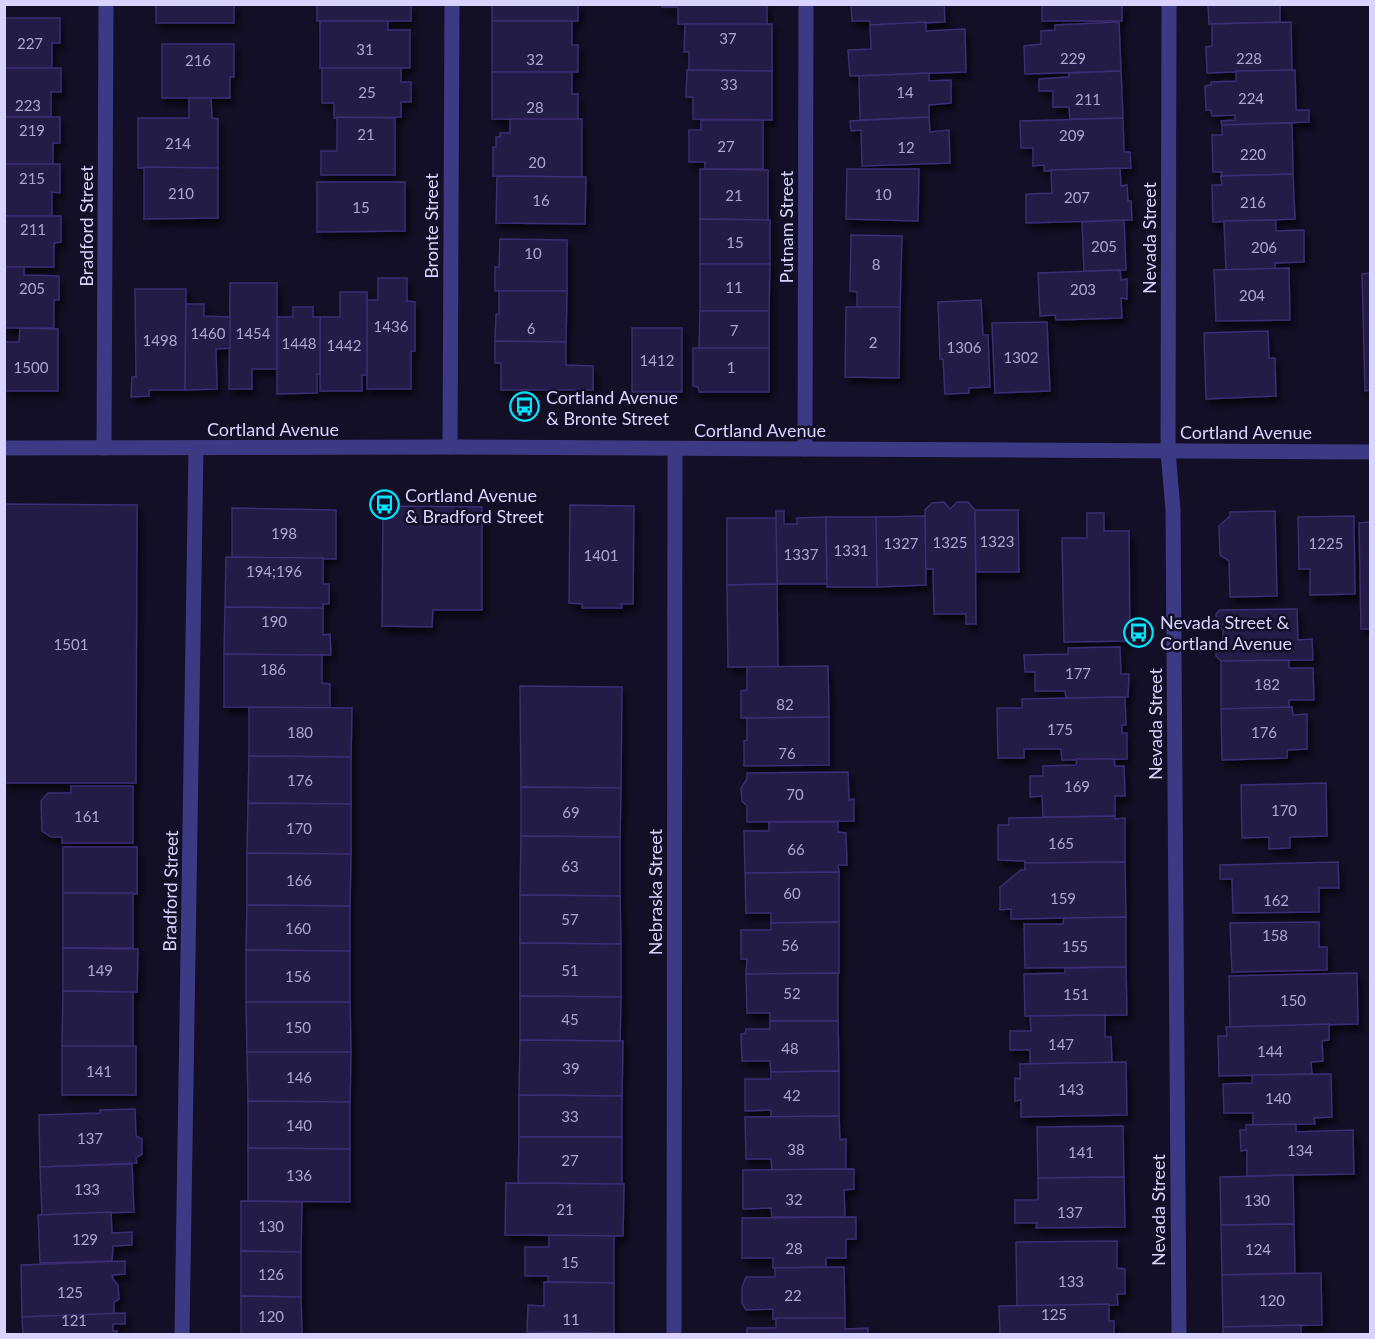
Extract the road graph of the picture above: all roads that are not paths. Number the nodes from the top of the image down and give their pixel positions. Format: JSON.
{"nodes":[{"id":1,"x":106,"y":4,"type":"edge"},
{"id":2,"x":452,"y":4,"type":"edge"},
{"id":3,"x":806,"y":4,"type":"edge"},
{"id":4,"x":1169,"y":4,"type":"edge"},
{"id":5,"x":450,"y":447,"type":"junction"},
{"id":6,"x":4,"y":448,"type":"edge"},
{"id":7,"x":104,"y":448,"type":"junction"},
{"id":8,"x":196,"y":448,"type":"junction"},
{"id":9,"x":675,"y":449,"type":"junction"},
{"id":10,"x":805,"y":449,"type":"junction"},
{"id":11,"x":1168,"y":451,"type":"junction"},
{"id":12,"x":1371,"y":452,"type":"edge"},
{"id":13,"x":182,"y":1335,"type":"edge"},
{"id":14,"x":674,"y":1335,"type":"edge"},
{"id":15,"x":1179,"y":1335,"type":"edge"}],
"edges":[{"from":1,"to":7,"type":"street","name":"Bradford Street"},
{"from":2,"to":5,"type":"street","name":"Bronte Street"},
{"from":3,"to":10,"type":"street","name":"Putnam Street"},
{"from":4,"to":11,"type":"street","name":"Nevada Street"},
{"from":5,"to":8,"type":"street","name":"Cortland Avenue"},
{"from":5,"to":9,"type":"street","name":"Cortland Avenue"},
{"from":6,"to":7,"type":"street","name":"Cortland Avenue"},
{"from":7,"to":8,"type":"street","name":"Cortland Avenue"},
{"from":8,"to":13,"type":"street","name":"Bradford Street"},
{"from":9,"to":10,"type":"street","name":"Cortland Avenue"},
{"from":9,"to":14,"type":"street","name":"Nebraska Street"},
{"from":10,"to":11,"type":"street","name":"Cortland Avenue"},
{"from":11,"to":12,"type":"street","name":"Cortland Avenue"},
{"from":11,"to":15,"type":"street","name":"Nevada Street"}]}
